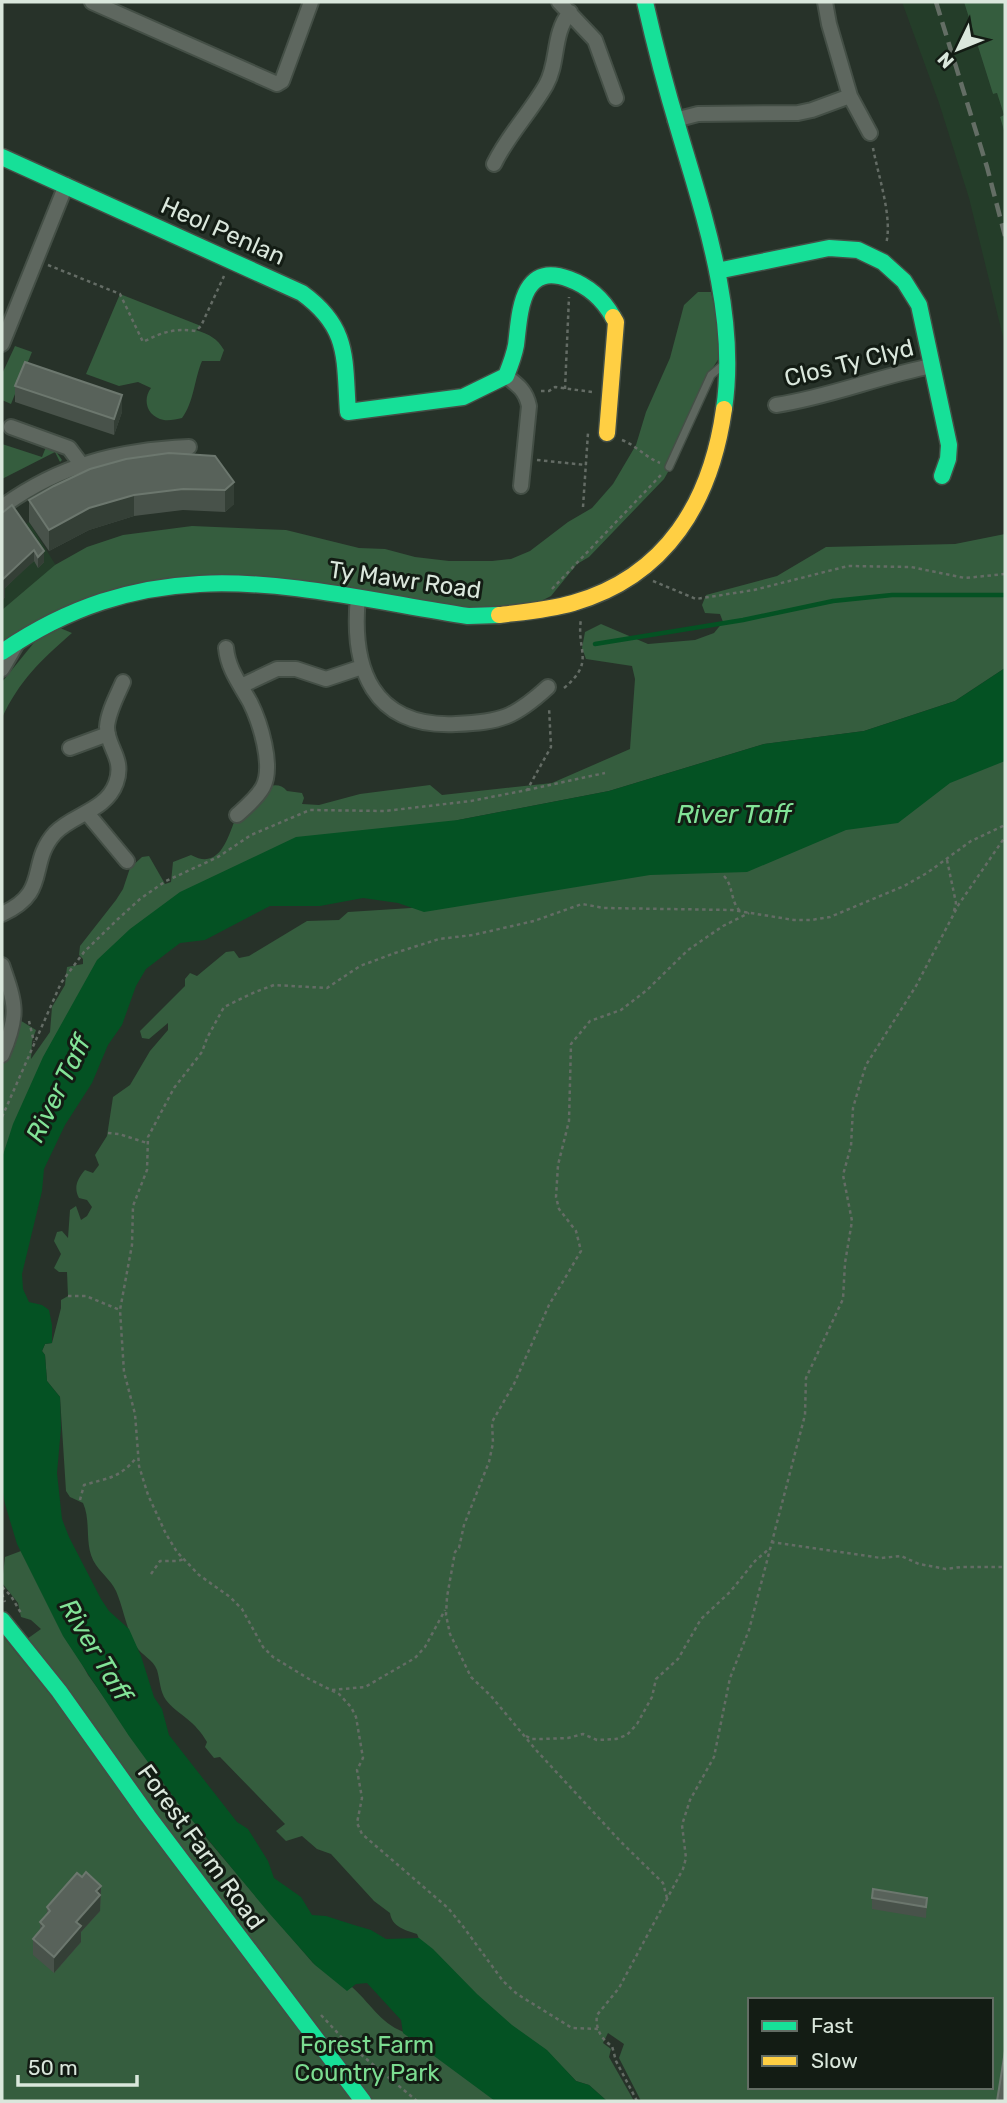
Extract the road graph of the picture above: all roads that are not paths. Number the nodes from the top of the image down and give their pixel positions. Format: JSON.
{"nodes":[{"id":1,"x":92,"y":2,"type":"edge"},
{"id":2,"x":311,"y":2,"type":"edge"},
{"id":3,"x":645,"y":2,"type":"edge"},
{"id":4,"x":825,"y":2,"type":"edge"},
{"id":5,"x":565,"y":7,"type":"edge"},
{"id":6,"x":850,"y":96,"type":"junction"},
{"id":7,"x":616,"y":98,"type":"dead end"},
{"id":8,"x":675,"y":120,"type":"junction"},
{"id":9,"x":870,"y":133,"type":"road end"},
{"id":10,"x":2,"y":157,"type":"edge"},
{"id":11,"x":494,"y":164,"type":"dead end"},
{"id":12,"x":66,"y":185,"type":"junction"},
{"id":13,"x":717,"y":271,"type":"junction"},
{"id":14,"x":2,"y":344,"type":"edge"},
{"id":15,"x":727,"y":362,"type":"junction"},
{"id":16,"x":932,"y":366,"type":"junction"},
{"id":17,"x":506,"y":376,"type":"junction"},
{"id":18,"x":776,"y":405,"type":"dead end"},
{"id":19,"x":11,"y":427,"type":"dead end"},
{"id":20,"x":607,"y":433,"type":"road end"},
{"id":21,"x":189,"y":447,"type":"dead end"},
{"id":22,"x":81,"y":464,"type":"junction"},
{"id":23,"x":669,"y":467,"type":"road end"},
{"id":24,"x":942,"y":476,"type":"dead end"},
{"id":25,"x":521,"y":486,"type":"dead end"},
{"id":26,"x":2,"y":507,"type":"edge"},
{"id":27,"x":358,"y":597,"type":"junction"},
{"id":28,"x":20,"y":638,"type":"junction"},
{"id":29,"x":226,"y":648,"type":"dead end"},
{"id":30,"x":2,"y":652,"type":"edge"},
{"id":31,"x":362,"y":667,"type":"junction"},
{"id":32,"x":2,"y":669,"type":"edge"},
{"id":33,"x":123,"y":682,"type":"dead end"},
{"id":34,"x":241,"y":686,"type":"junction"},
{"id":35,"x":552,"y":694,"type":"road end"},
{"id":36,"x":108,"y":734,"type":"junction"},
{"id":37,"x":70,"y":748,"type":"dead end"},
{"id":38,"x":87,"y":813,"type":"junction"},
{"id":39,"x":237,"y":815,"type":"dead end"},
{"id":40,"x":127,"y":861,"type":"dead end"},
{"id":41,"x":2,"y":914,"type":"edge"},
{"id":42,"x":2,"y":965,"type":"edge"},
{"id":43,"x":2,"y":1055,"type":"edge"},
{"id":44,"x":2,"y":1620,"type":"edge"},
{"id":45,"x":363,"y":2101,"type":"edge"}],
"edges":[{"from":1,"to":2,"type":"street"},
{"from":3,"to":8,"type":"street","name":"Ty Mawr Road"},
{"from":4,"to":6,"type":"street"},
{"from":5,"to":7,"type":"street"},
{"from":5,"to":11,"type":"street"},
{"from":6,"to":8,"type":"street"},
{"from":6,"to":9,"type":"street"},
{"from":8,"to":13,"type":"street","name":"Ty Mawr Road"},
{"from":10,"to":12,"type":"street","name":"Heol Penlan"},
{"from":12,"to":14,"type":"street"},
{"from":12,"to":17,"type":"street","name":"Heol Penlan"},
{"from":13,"to":15,"type":"street","name":"Ty Mawr Road"},
{"from":13,"to":16,"type":"street","name":"Clos Ty Clyd"},
{"from":15,"to":23,"type":"lane"},
{"from":15,"to":27,"type":"street","name":"Ty Mawr Road"},
{"from":16,"to":18,"type":"street","name":"Clos Ty Clyd"},
{"from":16,"to":24,"type":"street","name":"Clos Ty Clyd"},
{"from":17,"to":20,"type":"street"},
{"from":17,"to":25,"type":"street"},
{"from":19,"to":22,"type":"street"},
{"from":21,"to":22,"type":"street"},
{"from":22,"to":26,"type":"street"},
{"from":27,"to":28,"type":"street","name":"Ty Mawr Road"},
{"from":27,"to":31,"type":"street"},
{"from":28,"to":30,"type":"street","name":"Ty Mawr Road"},
{"from":28,"to":32,"type":"street"},
{"from":29,"to":34,"type":"street"},
{"from":31,"to":34,"type":"street"},
{"from":31,"to":35,"type":"street"},
{"from":33,"to":36,"type":"street"},
{"from":34,"to":39,"type":"street"},
{"from":36,"to":37,"type":"street"},
{"from":36,"to":38,"type":"street"},
{"from":38,"to":40,"type":"street"},
{"from":38,"to":41,"type":"street"},
{"from":42,"to":43,"type":"street"},
{"from":44,"to":45,"type":"street","name":"Forest Farm Road"}]}
